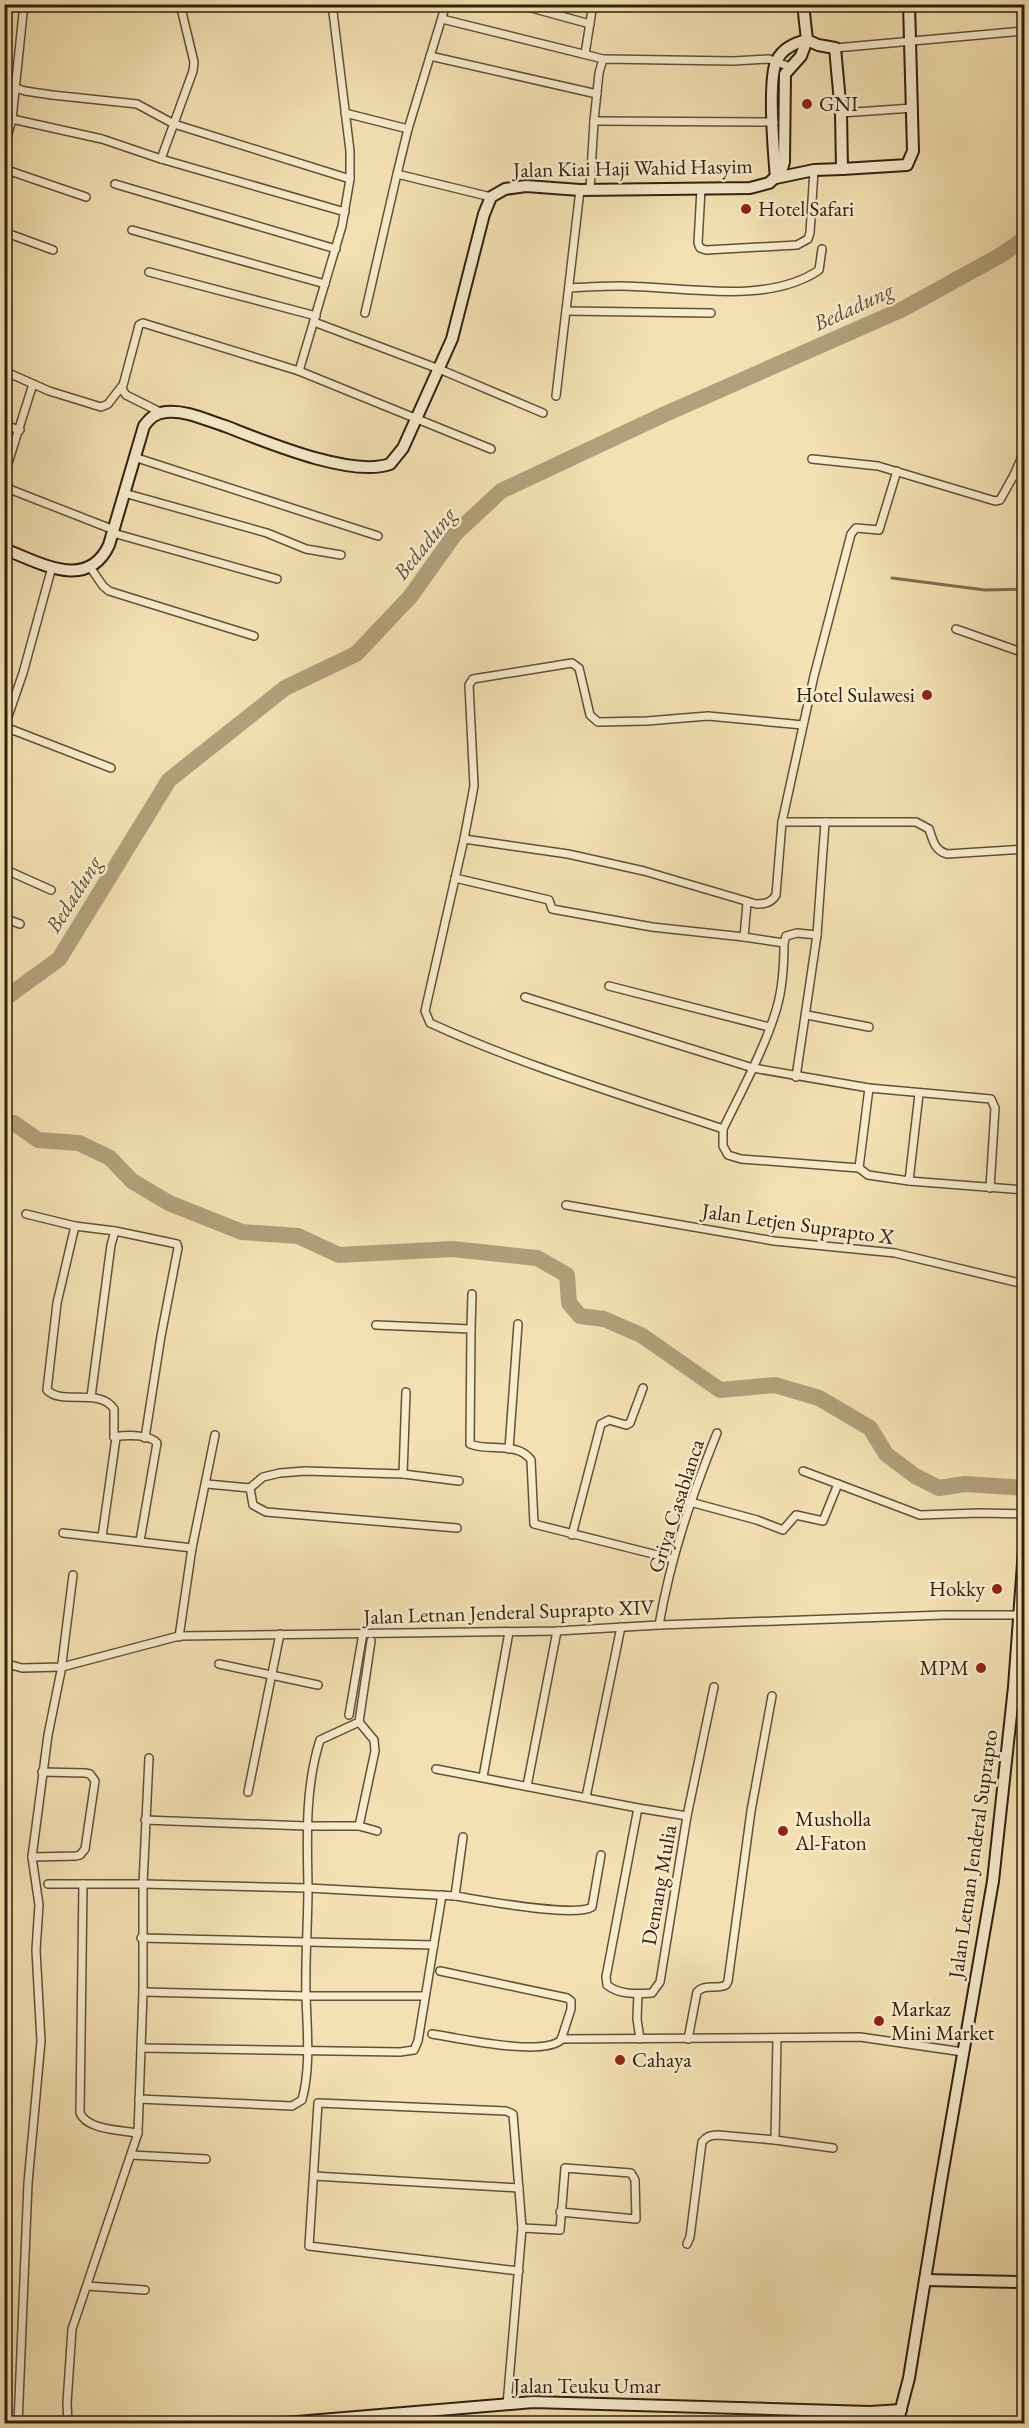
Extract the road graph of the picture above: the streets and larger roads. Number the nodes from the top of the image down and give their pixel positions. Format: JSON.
{"nodes":[{"id":1,"x":24,"y":4,"type":"edge"},
{"id":2,"x":180,"y":4,"type":"edge"},
{"id":3,"x":332,"y":4,"type":"edge"},
{"id":4,"x":446,"y":4,"type":"edge"},
{"id":5,"x":517,"y":4,"type":"edge"},
{"id":6,"x":593,"y":4,"type":"edge"},
{"id":7,"x":803,"y":4,"type":"edge"},
{"id":8,"x":909,"y":4,"type":"edge"},
{"id":9,"x":442,"y":19,"type":"junction"},
{"id":10,"x":590,"y":24,"type":"junction"},
{"id":11,"x":1024,"y":31,"type":"edge"},
{"id":12,"x":807,"y":39,"type":"junction"},
{"id":13,"x":911,"y":40,"type":"junction"},
{"id":14,"x":835,"y":48,"type":"junction"},
{"id":15,"x":585,"y":54,"type":"junction"},
{"id":16,"x":430,"y":56,"type":"junction"},
{"id":17,"x":603,"y":59,"type":"junction"},
{"id":18,"x":776,"y":61,"type":"junction"},
{"id":19,"x":790,"y":67,"type":"junction"},
{"id":20,"x":4,"y":84,"type":"edge"},
{"id":21,"x":16,"y":86,"type":"junction"},
{"id":22,"x":597,"y":94,"type":"junction"},
{"id":23,"x":913,"y":108,"type":"junction"},
{"id":24,"x":345,"y":113,"type":"junction"},
{"id":25,"x":841,"y":113,"type":"junction"},
{"id":26,"x":12,"y":119,"type":"junction"},
{"id":27,"x":594,"y":120,"type":"junction"},
{"id":28,"x":777,"y":122,"type":"junction"},
{"id":29,"x":174,"y":124,"type":"junction"},
{"id":30,"x":408,"y":129,"type":"junction"},
{"id":31,"x":4,"y":149,"type":"edge"},
{"id":32,"x":161,"y":159,"type":"junction"},
{"id":33,"x":4,"y":169,"type":"edge"},
{"id":34,"x":842,"y":169,"type":"junction"},
{"id":35,"x":814,"y":170,"type":"junction"},
{"id":36,"x":397,"y":174,"type":"junction"},
{"id":37,"x":776,"y":178,"type":"junction"},
{"id":38,"x":350,"y":179,"type":"junction"},
{"id":39,"x":115,"y":184,"type":"dead end"},
{"id":40,"x":585,"y":189,"type":"junction"},
{"id":41,"x":701,"y":189,"type":"junction"},
{"id":42,"x":86,"y":197,"type":"dead end"},
{"id":43,"x":491,"y":197,"type":"junction"},
{"id":44,"x":345,"y":212,"type":"junction"},
{"id":45,"x":132,"y":230,"type":"dead end"},
{"id":46,"x":4,"y":232,"type":"edge"},
{"id":47,"x":336,"y":249,"type":"junction"},
{"id":48,"x":822,"y":249,"type":"dead end"},
{"id":49,"x":53,"y":250,"type":"dead end"},
{"id":50,"x":149,"y":272,"type":"dead end"},
{"id":51,"x":325,"y":284,"type":"junction"},
{"id":52,"x":569,"y":288,"type":"junction"},
{"id":53,"x":566,"y":311,"type":"junction"},
{"id":54,"x":365,"y":313,"type":"dead end"},
{"id":55,"x":711,"y":313,"type":"dead end"},
{"id":56,"x":315,"y":319,"type":"junction"},
{"id":57,"x":439,"y":369,"type":"junction"},
{"id":58,"x":4,"y":371,"type":"edge"},
{"id":59,"x":299,"y":371,"type":"junction"},
{"id":60,"x":33,"y":384,"type":"junction"},
{"id":61,"x":122,"y":386,"type":"junction"},
{"id":62,"x":556,"y":396,"type":"dead end"},
{"id":63,"x":163,"y":413,"type":"junction"},
{"id":64,"x":543,"y":413,"type":"dead end"},
{"id":65,"x":416,"y":419,"type":"junction"},
{"id":66,"x":4,"y":425,"type":"edge"},
{"id":67,"x":20,"y":430,"type":"junction"},
{"id":68,"x":491,"y":449,"type":"dead end"},
{"id":69,"x":1024,"y":452,"type":"edge"},
{"id":70,"x":134,"y":457,"type":"junction"},
{"id":71,"x":812,"y":459,"type":"dead end"},
{"id":72,"x":897,"y":471,"type":"junction"},
{"id":73,"x":1014,"y":475,"type":"junction"},
{"id":74,"x":4,"y":476,"type":"edge"},
{"id":75,"x":1024,"y":477,"type":"edge"},
{"id":76,"x":4,"y":487,"type":"edge"},
{"id":77,"x":124,"y":493,"type":"junction"},
{"id":78,"x":113,"y":531,"type":"junction"},
{"id":79,"x":378,"y":536,"type":"dead end"},
{"id":80,"x":4,"y":549,"type":"edge"},
{"id":81,"x":341,"y":555,"type":"dead end"},
{"id":82,"x":52,"y":567,"type":"junction"},
{"id":83,"x":90,"y":567,"type":"junction"},
{"id":84,"x":277,"y":579,"type":"dead end"},
{"id":85,"x":956,"y":629,"type":"dead end"},
{"id":86,"x":254,"y":636,"type":"dead end"},
{"id":87,"x":1024,"y":653,"type":"edge"},
{"id":88,"x":803,"y":725,"type":"junction"},
{"id":89,"x":5,"y":727,"type":"edge"},
{"id":90,"x":111,"y":768,"type":"dead end"},
{"id":91,"x":782,"y":822,"type":"junction"},
{"id":92,"x":825,"y":822,"type":"junction"},
{"id":93,"x":464,"y":839,"type":"junction"},
{"id":94,"x":1024,"y":849,"type":"edge"},
{"id":95,"x":4,"y":869,"type":"edge"},
{"id":96,"x":455,"y":878,"type":"junction"},
{"id":97,"x":51,"y":890,"type":"dead end"},
{"id":98,"x":747,"y":903,"type":"junction"},
{"id":99,"x":4,"y":918,"type":"edge"},
{"id":100,"x":20,"y":924,"type":"dead end"},
{"id":101,"x":817,"y":936,"type":"junction"},
{"id":102,"x":744,"y":937,"type":"junction"},
{"id":103,"x":784,"y":943,"type":"junction"},
{"id":104,"x":609,"y":986,"type":"dead end"},
{"id":105,"x":525,"y":997,"type":"dead end"},
{"id":106,"x":807,"y":1015,"type":"junction"},
{"id":107,"x":769,"y":1027,"type":"junction"},
{"id":108,"x":869,"y":1027,"type":"dead end"},
{"id":109,"x":753,"y":1068,"type":"junction"},
{"id":110,"x":796,"y":1077,"type":"junction"},
{"id":111,"x":870,"y":1088,"type":"junction"},
{"id":112,"x":919,"y":1094,"type":"junction"},
{"id":113,"x":723,"y":1129,"type":"junction"},
{"id":114,"x":859,"y":1168,"type":"junction"},
{"id":115,"x":909,"y":1181,"type":"junction"},
{"id":116,"x":990,"y":1188,"type":"junction"},
{"id":117,"x":1024,"y":1190,"type":"edge"},
{"id":118,"x":566,"y":1205,"type":"dead end"},
{"id":119,"x":26,"y":1214,"type":"dead end"},
{"id":120,"x":75,"y":1226,"type":"junction"},
{"id":121,"x":115,"y":1231,"type":"junction"},
{"id":122,"x":1024,"y":1284,"type":"edge"},
{"id":123,"x":472,"y":1294,"type":"dead end"},
{"id":124,"x":518,"y":1324,"type":"dead end"},
{"id":125,"x":376,"y":1325,"type":"dead end"},
{"id":126,"x":471,"y":1329,"type":"junction"},
{"id":127,"x":643,"y":1388,"type":"dead end"},
{"id":128,"x":406,"y":1392,"type":"dead end"},
{"id":129,"x":91,"y":1398,"type":"junction"},
{"id":130,"x":717,"y":1433,"type":"dead end"},
{"id":131,"x":215,"y":1435,"type":"dead end"},
{"id":132,"x":114,"y":1437,"type":"junction"},
{"id":133,"x":145,"y":1438,"type":"junction"},
{"id":134,"x":509,"y":1449,"type":"junction"},
{"id":135,"x":803,"y":1471,"type":"dead end"},
{"id":136,"x":403,"y":1474,"type":"junction"},
{"id":137,"x":459,"y":1481,"type":"dead end"},
{"id":138,"x":207,"y":1484,"type":"junction"},
{"id":139,"x":838,"y":1484,"type":"junction"},
{"id":140,"x":250,"y":1488,"type":"junction"},
{"id":141,"x":690,"y":1502,"type":"junction"},
{"id":142,"x":1024,"y":1514,"type":"edge"},
{"id":143,"x":457,"y":1528,"type":"dead end"},
{"id":144,"x":63,"y":1533,"type":"dead end"},
{"id":145,"x":572,"y":1535,"type":"junction"},
{"id":146,"x":102,"y":1537,"type":"junction"},
{"id":147,"x":140,"y":1541,"type":"junction"},
{"id":148,"x":192,"y":1548,"type":"junction"},
{"id":149,"x":1024,"y":1550,"type":"edge"},
{"id":150,"x":673,"y":1559,"type":"junction"},
{"id":151,"x":73,"y":1575,"type":"dead end"},
{"id":152,"x":1019,"y":1615,"type":"junction"},
{"id":153,"x":659,"y":1625,"type":"junction"},
{"id":154,"x":621,"y":1628,"type":"junction"},
{"id":155,"x":558,"y":1631,"type":"junction"},
{"id":156,"x":508,"y":1632,"type":"junction"},
{"id":157,"x":363,"y":1633,"type":"junction"},
{"id":158,"x":280,"y":1634,"type":"junction"},
{"id":159,"x":179,"y":1637,"type":"junction"},
{"id":160,"x":371,"y":1641,"type":"dead end"},
{"id":161,"x":4,"y":1664,"type":"edge"},
{"id":162,"x":219,"y":1664,"type":"dead end"},
{"id":163,"x":62,"y":1667,"type":"junction"},
{"id":164,"x":272,"y":1675,"type":"junction"},
{"id":165,"x":318,"y":1685,"type":"dead end"},
{"id":166,"x":714,"y":1687,"type":"dead end"},
{"id":167,"x":1019,"y":1687,"type":"edge"},
{"id":168,"x":772,"y":1696,"type":"dead end"},
{"id":169,"x":349,"y":1715,"type":"dead end"},
{"id":170,"x":359,"y":1722,"type":"junction"},
{"id":171,"x":149,"y":1758,"type":"dead end"},
{"id":172,"x":436,"y":1769,"type":"dead end"},
{"id":173,"x":42,"y":1772,"type":"junction"},
{"id":174,"x":483,"y":1777,"type":"junction"},
{"id":175,"x":526,"y":1786,"type":"junction"},
{"id":176,"x":248,"y":1792,"type":"dead end"},
{"id":177,"x":586,"y":1797,"type":"junction"},
{"id":178,"x":638,"y":1808,"type":"junction"},
{"id":179,"x":687,"y":1816,"type":"junction"},
{"id":180,"x":145,"y":1820,"type":"junction"},
{"id":181,"x":306,"y":1826,"type":"junction"},
{"id":182,"x":359,"y":1826,"type":"junction"},
{"id":183,"x":377,"y":1831,"type":"dead end"},
{"id":184,"x":463,"y":1837,"type":"dead end"},
{"id":185,"x":600,"y":1855,"type":"dead end"},
{"id":186,"x":32,"y":1857,"type":"junction"},
{"id":187,"x":48,"y":1884,"type":"dead end"},
{"id":188,"x":83,"y":1884,"type":"junction"},
{"id":189,"x":143,"y":1884,"type":"junction"},
{"id":190,"x":308,"y":1888,"type":"junction"},
{"id":191,"x":442,"y":1895,"type":"junction"},
{"id":192,"x":455,"y":1896,"type":"junction"},
{"id":193,"x":141,"y":1938,"type":"junction"},
{"id":194,"x":305,"y":1940,"type":"junction"},
{"id":195,"x":434,"y":1944,"type":"junction"},
{"id":196,"x":440,"y":1971,"type":"dead end"},
{"id":197,"x":143,"y":1992,"type":"junction"},
{"id":198,"x":638,"y":1994,"type":"junction"},
{"id":199,"x":306,"y":1996,"type":"junction"},
{"id":200,"x":425,"y":1996,"type":"junction"},
{"id":201,"x":432,"y":2034,"type":"dead end"},
{"id":202,"x":777,"y":2038,"type":"junction"},
{"id":203,"x":561,"y":2039,"type":"junction"},
{"id":204,"x":640,"y":2039,"type":"junction"},
{"id":205,"x":688,"y":2039,"type":"junction"},
{"id":206,"x":141,"y":2048,"type":"junction"},
{"id":207,"x":308,"y":2050,"type":"junction"},
{"id":208,"x":963,"y":2052,"type":"junction"},
{"id":209,"x":140,"y":2099,"type":"junction"},
{"id":210,"x":138,"y":2133,"type":"junction"},
{"id":211,"x":775,"y":2140,"type":"junction"},
{"id":212,"x":833,"y":2148,"type":"dead end"},
{"id":213,"x":131,"y":2155,"type":"junction"},
{"id":214,"x":206,"y":2159,"type":"dead end"},
{"id":215,"x":314,"y":2176,"type":"junction"},
{"id":216,"x":519,"y":2188,"type":"junction"},
{"id":217,"x":560,"y":2212,"type":"junction"},
{"id":218,"x":522,"y":2228,"type":"junction"},
{"id":219,"x":687,"y":2244,"type":"dead end"},
{"id":220,"x":519,"y":2271,"type":"junction"},
{"id":221,"x":925,"y":2280,"type":"junction"},
{"id":222,"x":1024,"y":2282,"type":"edge"},
{"id":223,"x":87,"y":2286,"type":"junction"},
{"id":224,"x":145,"y":2290,"type":"dead end"},
{"id":225,"x":507,"y":2405,"type":"junction"},
{"id":226,"x":901,"y":2410,"type":"junction"},
{"id":227,"x":18,"y":2424,"type":"edge"},
{"id":228,"x":68,"y":2424,"type":"edge"},
{"id":229,"x":273,"y":2424,"type":"edge"},
{"id":230,"x":897,"y":2424,"type":"edge"}],
"edges":[{"from":1,"to":21,"type":"street"},
{"from":2,"to":29,"type":"street"},
{"from":3,"to":24,"type":"street"},
{"from":4,"to":9,"type":"street"},
{"from":5,"to":10,"type":"street"},
{"from":6,"to":10,"type":"street"},
{"from":7,"to":12,"type":"street"},
{"from":8,"to":13,"type":"street"},
{"from":9,"to":15,"type":"street"},
{"from":9,"to":16,"type":"street"},
{"from":10,"to":15,"type":"street"},
{"from":11,"to":13,"type":"street"},
{"from":12,"to":14,"type":"street"},
{"from":12,"to":18,"type":"street"},
{"from":12,"to":19,"type":"street"},
{"from":13,"to":14,"type":"street"},
{"from":13,"to":23,"type":"street"},
{"from":14,"to":25,"type":"street"},
{"from":15,"to":17,"type":"street"},
{"from":16,"to":22,"type":"street"},
{"from":16,"to":30,"type":"street"},
{"from":17,"to":18,"type":"street"},
{"from":17,"to":22,"type":"street"},
{"from":18,"to":19,"type":"street"},
{"from":18,"to":28,"type":"street"},
{"from":19,"to":28,"type":"street"},
{"from":20,"to":21,"type":"street"},
{"from":21,"to":26,"type":"street"},
{"from":21,"to":29,"type":"street"},
{"from":22,"to":27,"type":"street"},
{"from":23,"to":25,"type":"street"},
{"from":23,"to":34,"type":"street","name":"Jalan Kiai Haji Wahid Hasyim"},
{"from":24,"to":30,"type":"street"},
{"from":24,"to":38,"type":"street"},
{"from":25,"to":34,"type":"street"},
{"from":26,"to":31,"type":"street"},
{"from":26,"to":32,"type":"street"},
{"from":27,"to":28,"type":"street"},
{"from":27,"to":40,"type":"street"},
{"from":28,"to":37,"type":"street"},
{"from":29,"to":32,"type":"street"},
{"from":29,"to":38,"type":"street"},
{"from":30,"to":36,"type":"street"},
{"from":32,"to":44,"type":"street"},
{"from":33,"to":42,"type":"street"},
{"from":34,"to":35,"type":"street","name":"Jalan Kiai Haji Wahid Hasyim"},
{"from":35,"to":37,"type":"street","name":"Jalan Kiai Haji Wahid Hasyim"},
{"from":35,"to":41,"type":"street"},
{"from":36,"to":43,"type":"street"},
{"from":36,"to":54,"type":"street"},
{"from":37,"to":41,"type":"street","name":"Jalan Kiai Haji Wahid Hasyim"},
{"from":38,"to":44,"type":"street"},
{"from":39,"to":47,"type":"street"},
{"from":40,"to":41,"type":"street","name":"Jalan Kiai Haji Wahid Hasyim"},
{"from":40,"to":43,"type":"street","name":"Jalan Kiai Haji Wahid Hasyim"},
{"from":40,"to":52,"type":"street"},
{"from":43,"to":57,"type":"street","name":"Jalan Kiai Haji Wahid Hasyim"},
{"from":44,"to":47,"type":"street"},
{"from":45,"to":51,"type":"street"},
{"from":46,"to":49,"type":"street"},
{"from":47,"to":51,"type":"street"},
{"from":48,"to":52,"type":"street"},
{"from":50,"to":56,"type":"street"},
{"from":51,"to":56,"type":"street"},
{"from":52,"to":53,"type":"street"},
{"from":53,"to":55,"type":"street"},
{"from":53,"to":62,"type":"street"},
{"from":56,"to":57,"type":"street"},
{"from":56,"to":59,"type":"street"},
{"from":57,"to":64,"type":"street"},
{"from":57,"to":65,"type":"street","name":"Jalan Kiai Haji Wahid Hasyim"},
{"from":58,"to":60,"type":"street"},
{"from":59,"to":61,"type":"street"},
{"from":59,"to":65,"type":"street"},
{"from":60,"to":61,"type":"street"},
{"from":60,"to":67,"type":"street"},
{"from":61,"to":63,"type":"street"},
{"from":63,"to":65,"type":"street","name":"Jalan Kiai Haji Wahid Hasyim"},
{"from":63,"to":70,"type":"street"},
{"from":65,"to":68,"type":"street"},
{"from":66,"to":67,"type":"street"},
{"from":67,"to":74,"type":"street"},
{"from":69,"to":73,"type":"street"},
{"from":70,"to":77,"type":"street"},
{"from":70,"to":79,"type":"street"},
{"from":71,"to":72,"type":"street"},
{"from":72,"to":73,"type":"street"},
{"from":72,"to":88,"type":"street"},
{"from":73,"to":75,"type":"street"},
{"from":76,"to":78,"type":"street"},
{"from":77,"to":78,"type":"street"},
{"from":77,"to":81,"type":"street"},
{"from":78,"to":83,"type":"street"},
{"from":78,"to":84,"type":"street"},
{"from":80,"to":82,"type":"street"},
{"from":82,"to":83,"type":"street"},
{"from":82,"to":89,"type":"street"},
{"from":83,"to":86,"type":"street"},
{"from":85,"to":87,"type":"street"},
{"from":88,"to":91,"type":"street"},
{"from":88,"to":93,"type":"street"},
{"from":89,"to":90,"type":"street"},
{"from":91,"to":92,"type":"street"},
{"from":91,"to":98,"type":"street"},
{"from":92,"to":94,"type":"street"},
{"from":92,"to":101,"type":"street"},
{"from":93,"to":96,"type":"street"},
{"from":93,"to":98,"type":"street"},
{"from":95,"to":97,"type":"street"},
{"from":96,"to":102,"type":"street"},
{"from":96,"to":113,"type":"street"},
{"from":98,"to":102,"type":"street"},
{"from":99,"to":100,"type":"street"},
{"from":101,"to":103,"type":"street"},
{"from":101,"to":106,"type":"street"},
{"from":102,"to":103,"type":"street"},
{"from":103,"to":107,"type":"street"},
{"from":104,"to":107,"type":"street"},
{"from":105,"to":109,"type":"street"},
{"from":106,"to":108,"type":"street"},
{"from":106,"to":110,"type":"street"},
{"from":107,"to":109,"type":"street"},
{"from":109,"to":110,"type":"street"},
{"from":109,"to":113,"type":"street"},
{"from":110,"to":111,"type":"street"},
{"from":111,"to":112,"type":"street"},
{"from":111,"to":114,"type":"street"},
{"from":112,"to":115,"type":"street"},
{"from":112,"to":116,"type":"street"},
{"from":113,"to":114,"type":"street"},
{"from":114,"to":115,"type":"street"},
{"from":115,"to":116,"type":"street"},
{"from":116,"to":117,"type":"street"},
{"from":118,"to":122,"type":"street","name":"Jalan Letjen Suprapto X"},
{"from":119,"to":120,"type":"street"},
{"from":120,"to":121,"type":"street"},
{"from":120,"to":129,"type":"street"},
{"from":121,"to":129,"type":"street"},
{"from":121,"to":133,"type":"street"},
{"from":123,"to":126,"type":"street"},
{"from":124,"to":134,"type":"street"},
{"from":125,"to":126,"type":"street"},
{"from":126,"to":134,"type":"street"},
{"from":127,"to":145,"type":"street"},
{"from":128,"to":136,"type":"street"},
{"from":129,"to":132,"type":"street"},
{"from":130,"to":141,"type":"street","name":"Griya Casablanca"},
{"from":131,"to":138,"type":"street"},
{"from":132,"to":133,"type":"street"},
{"from":132,"to":146,"type":"street"},
{"from":133,"to":147,"type":"street"},
{"from":134,"to":145,"type":"street"},
{"from":135,"to":139,"type":"street"},
{"from":136,"to":137,"type":"street"},
{"from":136,"to":140,"type":"street"},
{"from":138,"to":140,"type":"street"},
{"from":138,"to":148,"type":"street"},
{"from":139,"to":141,"type":"street"},
{"from":139,"to":142,"type":"street"},
{"from":140,"to":143,"type":"street"},
{"from":141,"to":150,"type":"street","name":"Griya Casablanca"},
{"from":144,"to":146,"type":"street"},
{"from":145,"to":150,"type":"street"},
{"from":146,"to":147,"type":"street"},
{"from":147,"to":148,"type":"street"},
{"from":148,"to":159,"type":"street"},
{"from":149,"to":152,"type":"street","name":"Jalan Letnan Jenderal Suprapto"},
{"from":150,"to":153,"type":"street","name":"Griya Casablanca"},
{"from":151,"to":163,"type":"street"},
{"from":152,"to":153,"type":"street","name":"Jalan Letnan Jenderal Suprapto XIV"},
{"from":152,"to":167,"type":"street","name":"Jalan Letnan Jenderal Suprapto"},
{"from":153,"to":154,"type":"street","name":"Jalan Letnan Jenderal Suprapto XIV"},
{"from":154,"to":155,"type":"street","name":"Jalan Letnan Jenderal Suprapto XIV"},
{"from":154,"to":177,"type":"street"},
{"from":155,"to":156,"type":"street","name":"Jalan Letnan Jenderal Suprapto XIV"},
{"from":155,"to":175,"type":"street"},
{"from":156,"to":157,"type":"street","name":"Jalan Letnan Jenderal Suprapto XIV"},
{"from":156,"to":174,"type":"street"},
{"from":157,"to":158,"type":"street","name":"Jalan Letnan Jenderal Suprapto XIV"},
{"from":157,"to":169,"type":"street"},
{"from":158,"to":159,"type":"street","name":"Jalan Letnan Jenderal Suprapto XIV"},
{"from":158,"to":164,"type":"street"},
{"from":159,"to":163,"type":"street","name":"Jalan Letnan Jenderal Suprapto XIV"},
{"from":160,"to":170,"type":"street"},
{"from":161,"to":163,"type":"street","name":"Jalan Letnan Jenderal Suprapto XIV"},
{"from":162,"to":164,"type":"street"},
{"from":163,"to":173,"type":"street"},
{"from":164,"to":165,"type":"street"},
{"from":164,"to":176,"type":"street"},
{"from":166,"to":179,"type":"street"},
{"from":167,"to":208,"type":"street","name":"Jalan Letnan Jenderal Suprapto"},
{"from":168,"to":205,"type":"street"},
{"from":170,"to":181,"type":"street"},
{"from":170,"to":182,"type":"street"},
{"from":171,"to":180,"type":"street"},
{"from":172,"to":174,"type":"street","name":"Demang Mulia"},
{"from":173,"to":186,"type":"street"},
{"from":173,"to":186,"type":"street"},
{"from":174,"to":175,"type":"street","name":"Demang Mulia"},
{"from":175,"to":177,"type":"street","name":"Demang Mulia"},
{"from":177,"to":178,"type":"street","name":"Demang Mulia"},
{"from":178,"to":179,"type":"street","name":"Demang Mulia"},
{"from":178,"to":198,"type":"street","name":"Demang Mulia"},
{"from":179,"to":198,"type":"street","name":"Demang Mulia"},
{"from":180,"to":181,"type":"street"},
{"from":180,"to":189,"type":"street"},
{"from":181,"to":182,"type":"street"},
{"from":181,"to":190,"type":"street"},
{"from":182,"to":183,"type":"street"},
{"from":184,"to":192,"type":"street"},
{"from":185,"to":192,"type":"street"},
{"from":186,"to":227,"type":"street"},
{"from":187,"to":188,"type":"street"},
{"from":188,"to":189,"type":"street"},
{"from":188,"to":210,"type":"street"},
{"from":189,"to":190,"type":"street"},
{"from":189,"to":193,"type":"street"},
{"from":190,"to":191,"type":"street"},
{"from":190,"to":194,"type":"street"},
{"from":191,"to":192,"type":"street"},
{"from":191,"to":195,"type":"street"},
{"from":193,"to":194,"type":"street"},
{"from":193,"to":197,"type":"street"},
{"from":194,"to":195,"type":"street"},
{"from":194,"to":199,"type":"street"},
{"from":195,"to":200,"type":"street"},
{"from":196,"to":203,"type":"street"},
{"from":197,"to":199,"type":"street"},
{"from":197,"to":206,"type":"street"},
{"from":198,"to":204,"type":"street"},
{"from":199,"to":200,"type":"street"},
{"from":199,"to":207,"type":"street"},
{"from":200,"to":207,"type":"street"},
{"from":201,"to":203,"type":"street"},
{"from":202,"to":205,"type":"street"},
{"from":202,"to":208,"type":"street"},
{"from":202,"to":211,"type":"street"},
{"from":203,"to":204,"type":"street"},
{"from":204,"to":205,"type":"street"},
{"from":206,"to":207,"type":"street"},
{"from":206,"to":209,"type":"street"},
{"from":207,"to":209,"type":"street"},
{"from":208,"to":221,"type":"street","name":"Jalan Letnan Jenderal Suprapto"},
{"from":209,"to":210,"type":"street"},
{"from":210,"to":213,"type":"street"},
{"from":211,"to":212,"type":"street"},
{"from":211,"to":219,"type":"street"},
{"from":213,"to":214,"type":"street"},
{"from":213,"to":223,"type":"street"},
{"from":215,"to":216,"type":"street"},
{"from":215,"to":216,"type":"street"},
{"from":215,"to":220,"type":"street"},
{"from":216,"to":218,"type":"street"},
{"from":217,"to":217,"type":"street"},
{"from":217,"to":218,"type":"street"},
{"from":218,"to":220,"type":"street"},
{"from":220,"to":225,"type":"street"},
{"from":221,"to":222,"type":"street"},
{"from":221,"to":226,"type":"street","name":"Jalan Letnan Jenderal Suprapto"},
{"from":223,"to":224,"type":"street"},
{"from":223,"to":228,"type":"street"},
{"from":225,"to":226,"type":"street","name":"Jalan Teuku Umar"},
{"from":225,"to":229,"type":"street","name":"Jalan Teuku Umar"},
{"from":226,"to":230,"type":"street","name":"Jalan Letnan Jenderal Suprapto"}]}
